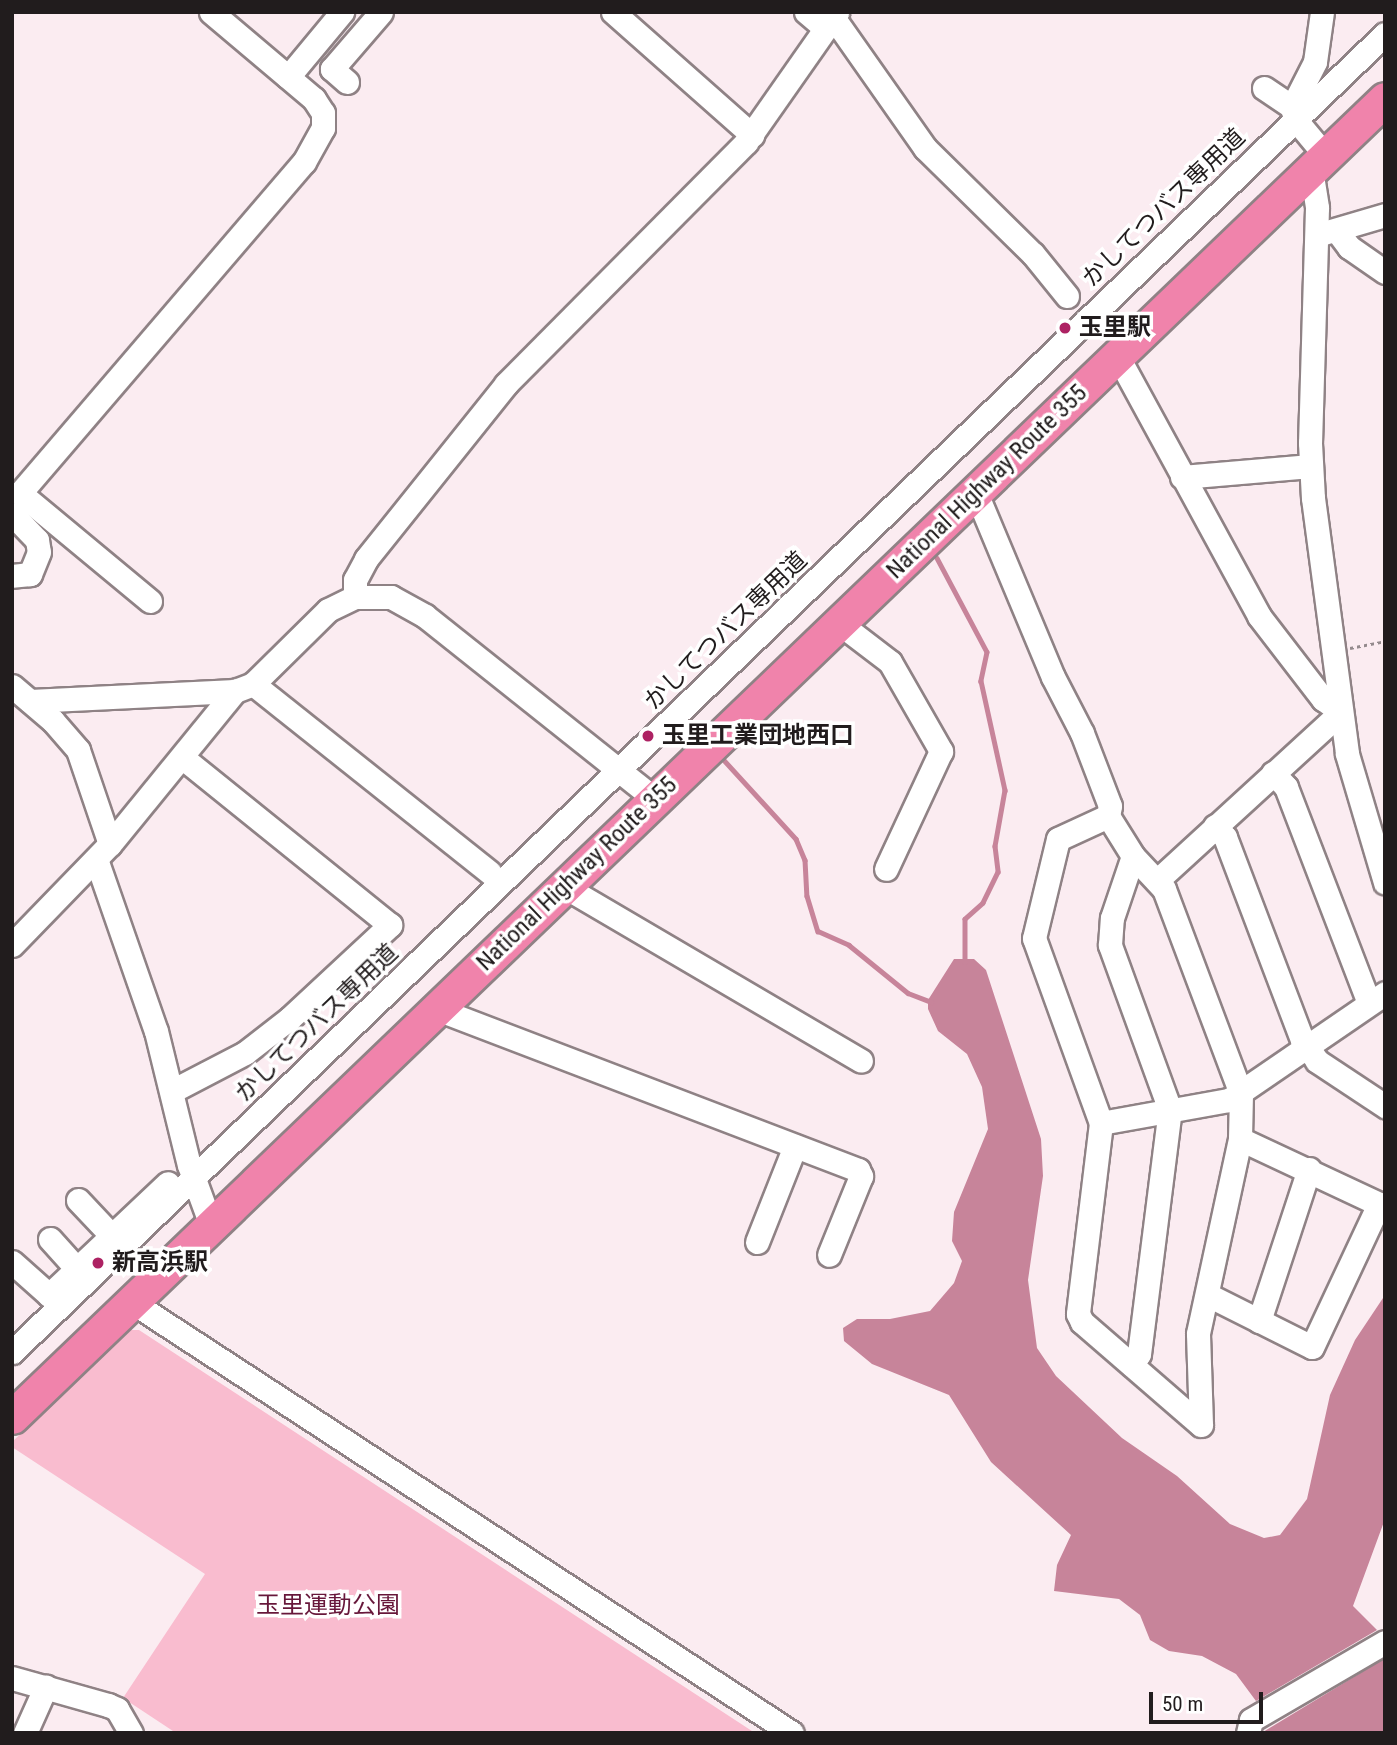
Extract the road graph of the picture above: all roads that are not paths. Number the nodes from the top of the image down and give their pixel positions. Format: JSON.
{"nodes":[{"id":1,"x":211,"y":12,"type":"edge"},
{"id":2,"x":342,"y":12,"type":"edge"},
{"id":3,"x":381,"y":12,"type":"edge"},
{"id":4,"x":613,"y":12,"type":"edge"},
{"id":5,"x":806,"y":12,"type":"edge"},
{"id":6,"x":1322,"y":12,"type":"edge"},
{"id":7,"x":832,"y":19,"type":"edge"},
{"id":8,"x":1385,"y":34,"type":"edge"},
{"id":9,"x":288,"y":77,"type":"junction"},
{"id":10,"x":347,"y":82,"type":"dead end"},
{"id":11,"x":1264,"y":88,"type":"dead end"},
{"id":12,"x":1385,"y":99,"type":"edge"},
{"id":13,"x":1294,"y":113,"type":"junction"},
{"id":14,"x":752,"y":135,"type":"junction"},
{"id":15,"x":1318,"y":162,"type":"junction"},
{"id":16,"x":1385,"y":215,"type":"edge"},
{"id":17,"x":1327,"y":233,"type":"junction"},
{"id":18,"x":1385,"y":272,"type":"edge"},
{"id":19,"x":1068,"y":296,"type":"dead end"},
{"id":20,"x":1118,"y":357,"type":"junction"},
{"id":21,"x":1311,"y":466,"type":"junction"},
{"id":22,"x":1182,"y":477,"type":"junction"},
{"id":23,"x":976,"y":493,"type":"junction"},
{"id":24,"x":15,"y":504,"type":"edge"},
{"id":25,"x":12,"y":576,"type":"edge"},
{"id":26,"x":355,"y":597,"type":"junction"},
{"id":27,"x":150,"y":601,"type":"dead end"},
{"id":28,"x":839,"y":623,"type":"junction"},
{"id":29,"x":12,"y":686,"type":"edge"},
{"id":30,"x":244,"y":688,"type":"junction"},
{"id":31,"x":30,"y":701,"type":"junction"},
{"id":32,"x":1341,"y":712,"type":"junction"},
{"id":33,"x":183,"y":758,"type":"junction"},
{"id":34,"x":619,"y":771,"type":"junction"},
{"id":35,"x":1273,"y":773,"type":"junction"},
{"id":36,"x":655,"y":799,"type":"junction"},
{"id":37,"x":1108,"y":816,"type":"junction"},
{"id":38,"x":1215,"y":826,"type":"junction"},
{"id":39,"x":103,"y":851,"type":"junction"},
{"id":40,"x":1133,"y":856,"type":"junction"},
{"id":41,"x":886,"y":869,"type":"dead end"},
{"id":42,"x":489,"y":872,"type":"dead end"},
{"id":43,"x":1158,"y":879,"type":"junction"},
{"id":44,"x":1385,"y":881,"type":"edge"},
{"id":45,"x":565,"y":887,"type":"junction"},
{"id":46,"x":12,"y":945,"type":"edge"},
{"id":47,"x":1377,"y":998,"type":"edge"},
{"id":48,"x":437,"y":1009,"type":"junction"},
{"id":49,"x":1308,"y":1047,"type":"junction"},
{"id":50,"x":861,"y":1061,"type":"dead end"},
{"id":51,"x":172,"y":1091,"type":"junction"},
{"id":52,"x":1241,"y":1094,"type":"junction"},
{"id":53,"x":1385,"y":1106,"type":"edge"},
{"id":54,"x":1170,"y":1110,"type":"junction"},
{"id":55,"x":1101,"y":1123,"type":"junction"},
{"id":56,"x":1240,"y":1139,"type":"junction"},
{"id":57,"x":795,"y":1146,"type":"junction"},
{"id":58,"x":1309,"y":1170,"type":"junction"},
{"id":59,"x":192,"y":1171,"type":"junction"},
{"id":60,"x":78,"y":1200,"type":"dead end"},
{"id":61,"x":211,"y":1225,"type":"junction"},
{"id":62,"x":111,"y":1236,"type":"junction"},
{"id":63,"x":50,"y":1240,"type":"dead end"},
{"id":64,"x":757,"y":1241,"type":"dead end"},
{"id":65,"x":829,"y":1255,"type":"dead end"},
{"id":66,"x":12,"y":1262,"type":"edge"},
{"id":67,"x":76,"y":1268,"type":"junction"},
{"id":68,"x":1208,"y":1295,"type":"junction"},
{"id":69,"x":132,"y":1302,"type":"junction"},
{"id":70,"x":1259,"y":1321,"type":"junction"},
{"id":71,"x":12,"y":1352,"type":"edge"},
{"id":72,"x":1132,"y":1365,"type":"junction"},
{"id":73,"x":12,"y":1417,"type":"edge"},
{"id":74,"x":1385,"y":1642,"type":"edge"},
{"id":75,"x":12,"y":1678,"type":"edge"},
{"id":76,"x":46,"y":1686,"type":"junction"},
{"id":77,"x":25,"y":1733,"type":"edge"},
{"id":78,"x":131,"y":1733,"type":"edge"},
{"id":79,"x":792,"y":1733,"type":"edge"},
{"id":80,"x":1248,"y":1733,"type":"edge"}],
"edges":[{"from":1,"to":9,"type":"street"},
{"from":2,"to":9,"type":"street"},
{"from":3,"to":10,"type":"street"},
{"from":4,"to":14,"type":"street"},
{"from":5,"to":7,"type":"street"},
{"from":6,"to":13,"type":"street"},
{"from":7,"to":14,"type":"street"},
{"from":7,"to":19,"type":"street"},
{"from":8,"to":13,"type":"street","name":"かしてつバス専用道"},
{"from":9,"to":24,"type":"street"},
{"from":11,"to":13,"type":"street"},
{"from":12,"to":15,"type":"highway","name":"National Highway Route 355"},
{"from":13,"to":15,"type":"street"},
{"from":13,"to":34,"type":"street","name":"かしてつバス専用道"},
{"from":14,"to":26,"type":"street"},
{"from":15,"to":17,"type":"street"},
{"from":15,"to":20,"type":"highway","name":"National Highway Route 355"},
{"from":16,"to":17,"type":"street"},
{"from":17,"to":18,"type":"street"},
{"from":17,"to":21,"type":"street"},
{"from":20,"to":22,"type":"street"},
{"from":20,"to":23,"type":"highway","name":"National Highway Route 355"},
{"from":21,"to":22,"type":"street"},
{"from":21,"to":32,"type":"street"},
{"from":22,"to":32,"type":"street"},
{"from":23,"to":28,"type":"highway","name":"National Highway Route 355"},
{"from":23,"to":37,"type":"street"},
{"from":24,"to":25,"type":"street"},
{"from":24,"to":27,"type":"street"},
{"from":26,"to":30,"type":"street"},
{"from":26,"to":34,"type":"street"},
{"from":28,"to":36,"type":"highway","name":"National Highway Route 355"},
{"from":28,"to":41,"type":"street"},
{"from":29,"to":31,"type":"street"},
{"from":30,"to":31,"type":"street"},
{"from":30,"to":33,"type":"street"},
{"from":30,"to":42,"type":"street"},
{"from":31,"to":39,"type":"street"},
{"from":32,"to":35,"type":"street"},
{"from":32,"to":44,"type":"street"},
{"from":33,"to":39,"type":"street"},
{"from":33,"to":51,"type":"street"},
{"from":34,"to":36,"type":"street"},
{"from":34,"to":59,"type":"street","name":"かしてつバス専用道"},
{"from":35,"to":38,"type":"street"},
{"from":35,"to":47,"type":"street"},
{"from":36,"to":45,"type":"highway","name":"National Highway Route 355"},
{"from":37,"to":40,"type":"street"},
{"from":37,"to":55,"type":"street"},
{"from":38,"to":43,"type":"street"},
{"from":38,"to":49,"type":"street"},
{"from":39,"to":46,"type":"street"},
{"from":39,"to":51,"type":"street"},
{"from":40,"to":43,"type":"street"},
{"from":40,"to":54,"type":"street"},
{"from":43,"to":52,"type":"street"},
{"from":45,"to":48,"type":"highway","name":"National Highway Route 355"},
{"from":45,"to":50,"type":"street"},
{"from":47,"to":49,"type":"street"},
{"from":48,"to":57,"type":"street"},
{"from":48,"to":61,"type":"highway","name":"National Highway Route 355"},
{"from":49,"to":52,"type":"street"},
{"from":49,"to":53,"type":"street"},
{"from":51,"to":59,"type":"street"},
{"from":52,"to":54,"type":"street"},
{"from":52,"to":56,"type":"street"},
{"from":54,"to":55,"type":"street"},
{"from":54,"to":72,"type":"street"},
{"from":55,"to":72,"type":"street"},
{"from":56,"to":58,"type":"street"},
{"from":56,"to":68,"type":"street"},
{"from":57,"to":64,"type":"street"},
{"from":57,"to":65,"type":"street"},
{"from":58,"to":70,"type":"street"},
{"from":58,"to":70,"type":"street"},
{"from":59,"to":61,"type":"street"},
{"from":59,"to":62,"type":"street"},
{"from":59,"to":71,"type":"street","name":"かしてつバス専用道"},
{"from":60,"to":62,"type":"street"},
{"from":61,"to":69,"type":"highway","name":"National Highway Route 355"},
{"from":62,"to":67,"type":"street"},
{"from":63,"to":67,"type":"street"},
{"from":66,"to":67,"type":"street"},
{"from":68,"to":70,"type":"street"},
{"from":68,"to":72,"type":"street"},
{"from":69,"to":73,"type":"highway","name":"National Highway Route 355"},
{"from":69,"to":79,"type":"street"},
{"from":74,"to":80,"type":"street"},
{"from":75,"to":76,"type":"street"},
{"from":76,"to":77,"type":"street"},
{"from":76,"to":78,"type":"street"}]}
